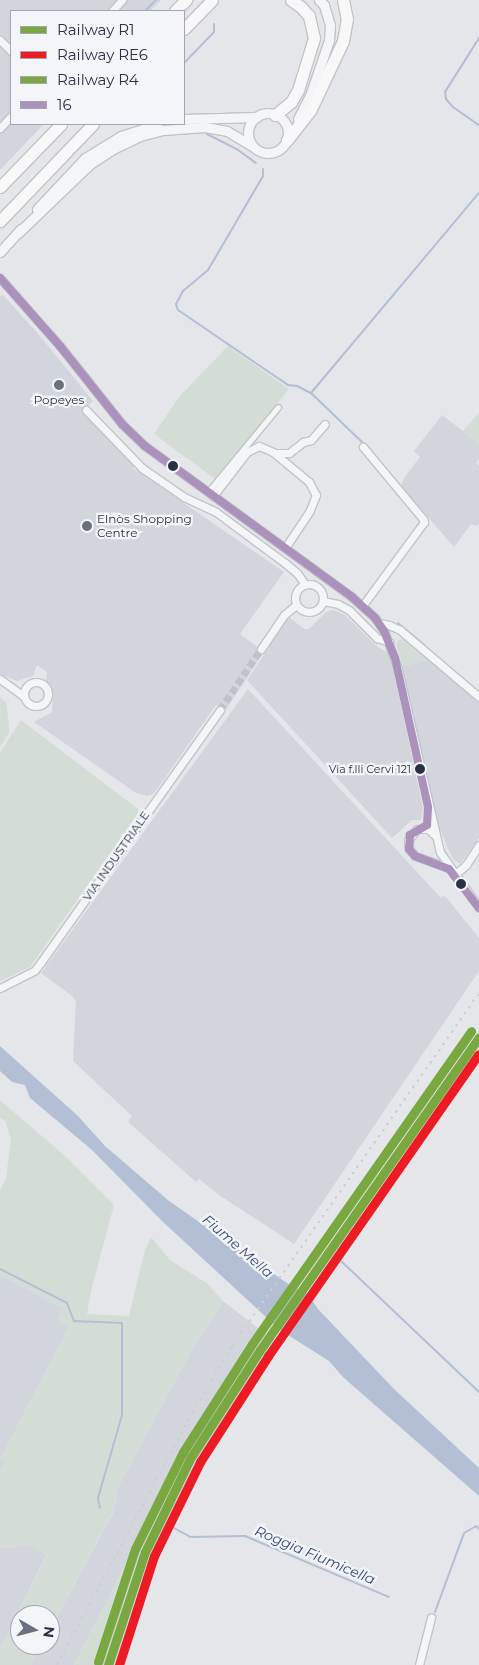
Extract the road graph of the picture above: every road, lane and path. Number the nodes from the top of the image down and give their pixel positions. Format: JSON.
{"nodes":[{"id":1,"x":122,"y":0,"type":"edge"},
{"id":2,"x":186,"y":0,"type":"edge"},
{"id":3,"x":212,"y":0,"type":"edge"},
{"id":4,"x":290,"y":0,"type":"edge"},
{"id":5,"x":319,"y":0,"type":"edge"},
{"id":6,"x":343,"y":0,"type":"edge"},
{"id":7,"x":113,"y":10,"type":"edge"},
{"id":8,"x":176,"y":10,"type":"edge"},
{"id":9,"x":185,"y":28,"type":"edge"},
{"id":10,"x":0,"y":40,"type":"edge"},
{"id":11,"x":10,"y":50,"type":"edge"},
{"id":12,"x":314,"y":82,"type":"junction"},
{"id":13,"x":277,"y":116,"type":"junction"},
{"id":14,"x":10,"y":117,"type":"edge"},
{"id":15,"x":257,"y":117,"type":"junction"},
{"id":16,"x":185,"y":119,"type":"edge"},
{"id":17,"x":60,"y":125,"type":"edge"},
{"id":18,"x":92,"y":125,"type":"edge"},
{"id":19,"x":154,"y":125,"type":"edge"},
{"id":20,"x":0,"y":128,"type":"edge"},
{"id":21,"x":287,"y":138,"type":"junction"},
{"id":22,"x":252,"y":146,"type":"junction"},
{"id":23,"x":0,"y":187,"type":"edge"},
{"id":24,"x":0,"y":221,"type":"edge"},
{"id":25,"x":18,"y":233,"type":"junction"},
{"id":26,"x":0,"y":252,"type":"edge"},
{"id":27,"x":0,"y":278,"type":"edge"},
{"id":28,"x":278,"y":407,"type":"dead end"},
{"id":29,"x":86,"y":410,"type":"dead end"},
{"id":30,"x":325,"y":424,"type":"dead end"},
{"id":31,"x":363,"y":447,"type":"dead end"},
{"id":32,"x":273,"y":452,"type":"junction"},
{"id":33,"x":211,"y":494,"type":"junction"},
{"id":34,"x":285,"y":548,"type":"junction"},
{"id":35,"x":305,"y":584,"type":"junction"},
{"id":36,"x":322,"y":602,"type":"junction"},
{"id":37,"x":296,"y":605,"type":"junction"},
{"id":38,"x":362,"y":605,"type":"junction"},
{"id":39,"x":379,"y":623,"type":"junction"},
{"id":40,"x":389,"y":642,"type":"junction"},
{"id":41,"x":261,"y":649,"type":"tunnel mouth"},
{"id":42,"x":0,"y":679,"type":"edge"},
{"id":43,"x":7,"y":683,"type":"junction"},
{"id":44,"x":28,"y":684,"type":"junction"},
{"id":45,"x":23,"y":696,"type":"junction"},
{"id":46,"x":479,"y":697,"type":"edge"},
{"id":47,"x":220,"y":710,"type":"tunnel mouth"},
{"id":48,"x":428,"y":807,"type":"junction"},
{"id":49,"x":424,"y":828,"type":"junction"},
{"id":50,"x":436,"y":836,"type":"junction"},
{"id":51,"x":479,"y":845,"type":"edge"},
{"id":52,"x":438,"y":846,"type":"junction"},
{"id":53,"x":424,"y":858,"type":"junction"},
{"id":54,"x":449,"y":869,"type":"junction"},
{"id":55,"x":454,"y":875,"type":"junction"},
{"id":56,"x":479,"y":908,"type":"edge"},
{"id":57,"x":0,"y":988,"type":"edge"},
{"id":58,"x":431,"y":1618,"type":"dead end"},
{"id":59,"x":419,"y":1665,"type":"edge"}],
"edges":[{"from":1,"to":7,"type":"street"},
{"from":2,"to":8,"type":"highway"},
{"from":3,"to":9,"type":"highway"},
{"from":4,"to":13,"type":"highway"},
{"from":5,"to":12,"type":"street"},
{"from":6,"to":21,"type":"highway"},
{"from":10,"to":11,"type":"street"},
{"from":12,"to":13,"type":"street"},
{"from":12,"to":21,"type":"street"},
{"from":13,"to":15,"type":"street"},
{"from":13,"to":21,"type":"street"},
{"from":14,"to":20,"type":"street"},
{"from":15,"to":16,"type":"street"},
{"from":15,"to":22,"type":"street"},
{"from":17,"to":23,"type":"highway"},
{"from":18,"to":24,"type":"highway"},
{"from":19,"to":25,"type":"street"},
{"from":21,"to":22,"type":"street"},
{"from":22,"to":25,"type":"street"},
{"from":25,"to":26,"type":"street"},
{"from":27,"to":33,"type":"street"},
{"from":28,"to":33,"type":"street"},
{"from":29,"to":35,"type":"street"},
{"from":30,"to":32,"type":"street"},
{"from":31,"to":38,"type":"street"},
{"from":32,"to":33,"type":"street"},
{"from":32,"to":34,"type":"street"},
{"from":33,"to":34,"type":"street"},
{"from":34,"to":38,"type":"street"},
{"from":35,"to":36,"type":"street"},
{"from":35,"to":37,"type":"street"},
{"from":36,"to":37,"type":"street"},
{"from":36,"to":40,"type":"street"},
{"from":37,"to":41,"type":"street"},
{"from":38,"to":39,"type":"street"},
{"from":39,"to":40,"type":"street"},
{"from":39,"to":46,"type":"street"},
{"from":40,"to":48,"type":"street"},
{"from":42,"to":43,"type":"street"},
{"from":43,"to":44,"type":"street"},
{"from":43,"to":45,"type":"street"},
{"from":44,"to":45,"type":"street"},
{"from":44,"to":45,"type":"street"},
{"from":47,"to":57,"type":"street","name":"VIA INDUSTRIALE"},
{"from":48,"to":49,"type":"street"},
{"from":48,"to":50,"type":"street"},
{"from":49,"to":50,"type":"street"},
{"from":49,"to":53,"type":"street"},
{"from":50,"to":52,"type":"street"},
{"from":51,"to":55,"type":"street"},
{"from":52,"to":53,"type":"street"},
{"from":52,"to":54,"type":"street"},
{"from":53,"to":54,"type":"street"},
{"from":54,"to":55,"type":"street"},
{"from":55,"to":56,"type":"street"},
{"from":58,"to":59,"type":"street"}]}
